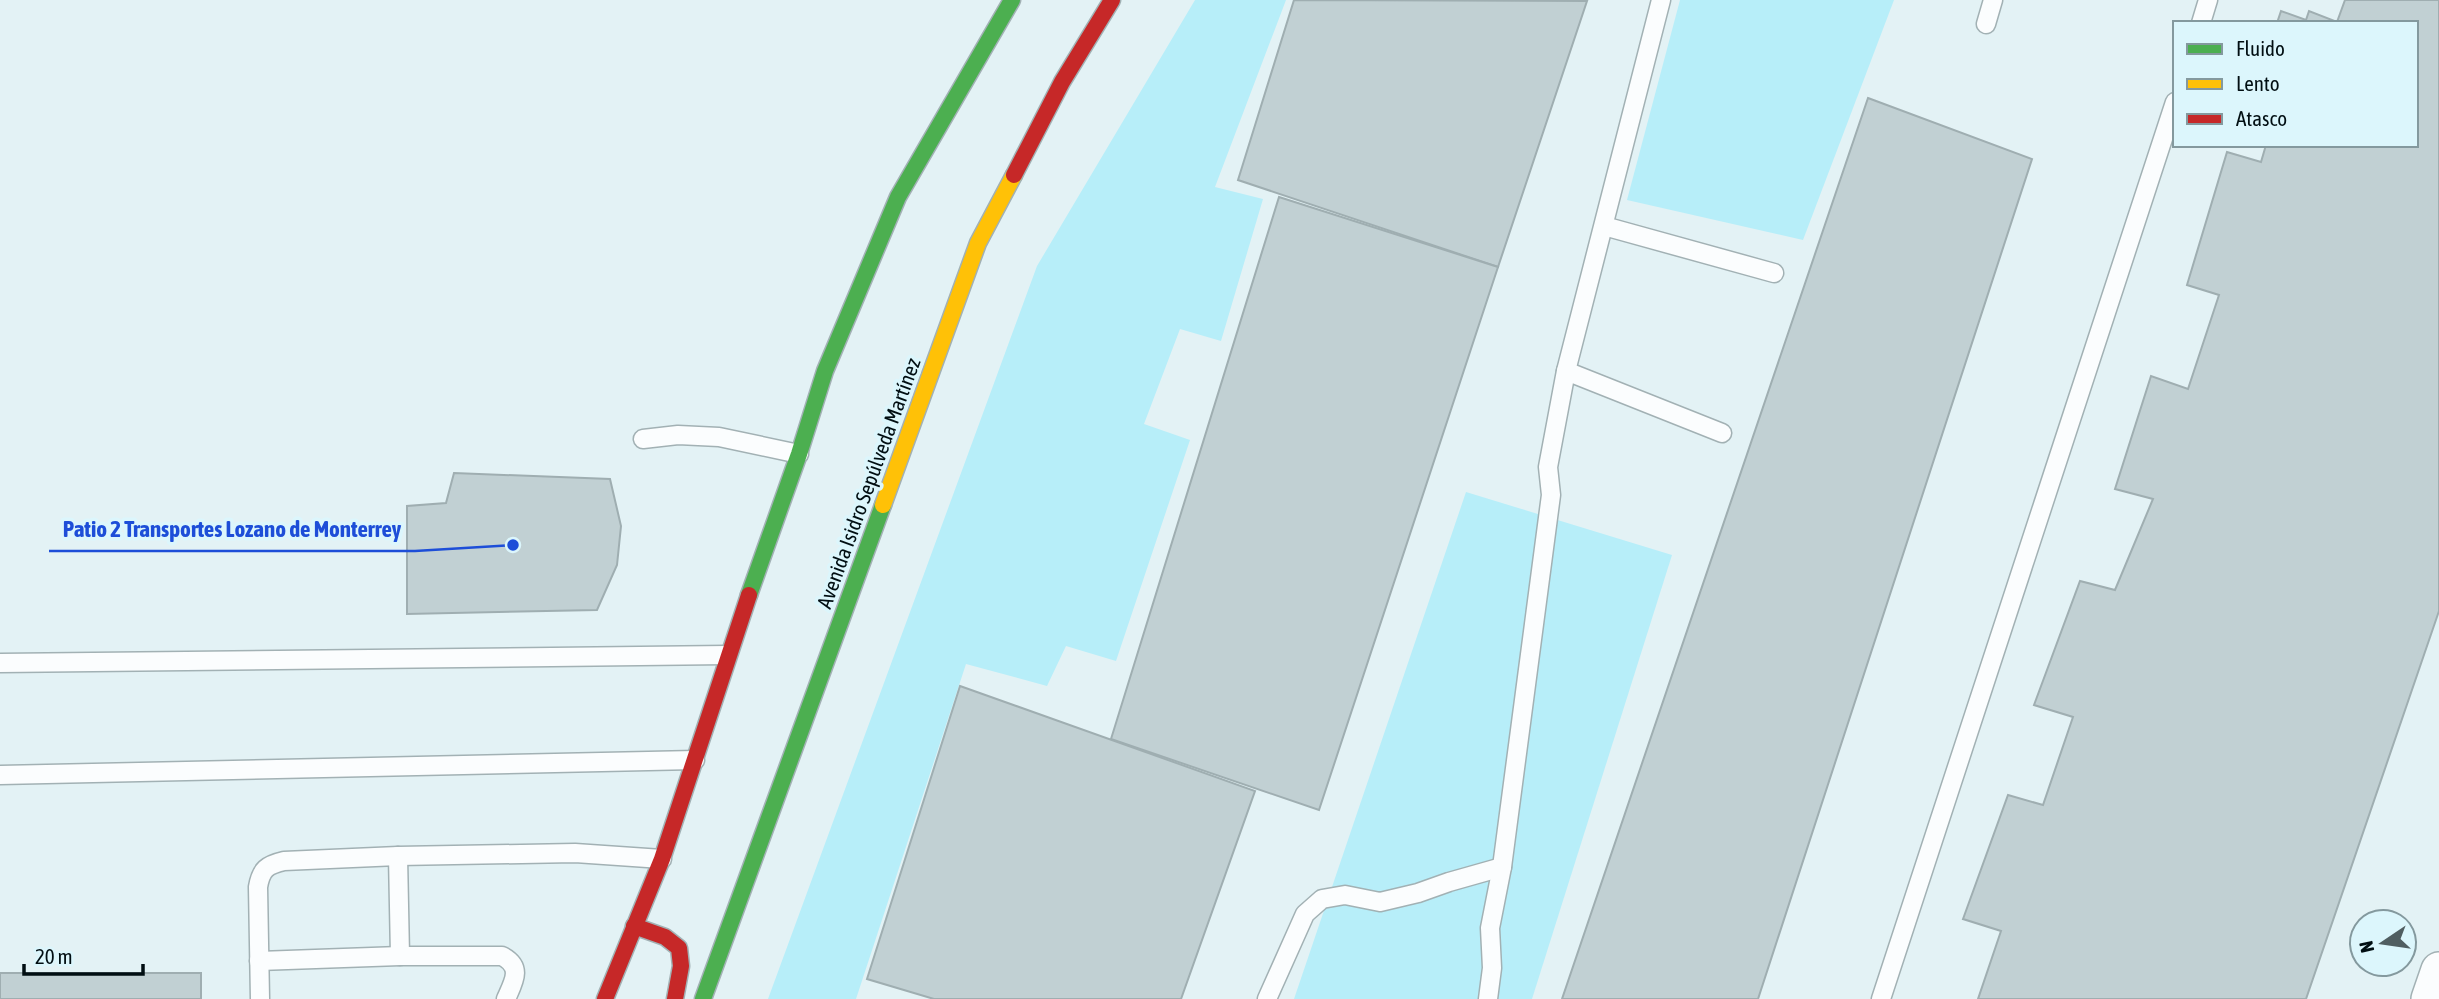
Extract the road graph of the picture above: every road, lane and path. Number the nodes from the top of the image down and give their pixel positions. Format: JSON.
{"nodes":[{"id":1,"x":1013,"y":0,"type":"edge"},
{"id":2,"x":1112,"y":0,"type":"edge"},
{"id":3,"x":1661,"y":0,"type":"edge"},
{"id":4,"x":1993,"y":0,"type":"edge"},
{"id":5,"x":2208,"y":0,"type":"edge"},
{"id":6,"x":2202,"y":21,"type":"edge"},
{"id":7,"x":1986,"y":24,"type":"dead end"},
{"id":8,"x":2173,"y":108,"type":"edge"},
{"id":9,"x":1604,"y":226,"type":"junction"},
{"id":10,"x":1774,"y":273,"type":"dead end"},
{"id":11,"x":1566,"y":371,"type":"junction"},
{"id":12,"x":1722,"y":433,"type":"dead end"},
{"id":13,"x":643,"y":439,"type":"dead end"},
{"id":14,"x":800,"y":454,"type":"junction"},
{"id":15,"x":727,"y":655,"type":"junction"},
{"id":16,"x":0,"y":663,"type":"edge"},
{"id":17,"x":695,"y":760,"type":"junction"},
{"id":18,"x":0,"y":775,"type":"edge"},
{"id":19,"x":398,"y":856,"type":"junction"},
{"id":20,"x":662,"y":859,"type":"junction"},
{"id":21,"x":1502,"y":867,"type":"junction"},
{"id":22,"x":634,"y":926,"type":"junction"},
{"id":23,"x":400,"y":956,"type":"junction"},
{"id":24,"x":260,"y":961,"type":"junction"},
{"id":25,"x":2439,"y":970,"type":"edge"},
{"id":26,"x":260,"y":999,"type":"edge"},
{"id":27,"x":506,"y":999,"type":"edge"},
{"id":28,"x":605,"y":999,"type":"edge"},
{"id":29,"x":675,"y":999,"type":"edge"},
{"id":30,"x":703,"y":999,"type":"edge"},
{"id":31,"x":1267,"y":999,"type":"edge"},
{"id":32,"x":1488,"y":999,"type":"edge"},
{"id":33,"x":1881,"y":999,"type":"edge"},
{"id":34,"x":2429,"y":999,"type":"edge"}],
"edges":[{"from":1,"to":14,"type":"main road"},
{"from":2,"to":30,"type":"main road","name":"Avenida Isidro Sepúlveda Martínez"},
{"from":3,"to":9,"type":"lane"},
{"from":4,"to":7,"type":"lane"},
{"from":5,"to":6,"type":"lane"},
{"from":8,"to":33,"type":"lane"},
{"from":9,"to":10,"type":"lane"},
{"from":9,"to":11,"type":"lane"},
{"from":11,"to":12,"type":"lane"},
{"from":11,"to":21,"type":"lane"},
{"from":13,"to":14,"type":"lane"},
{"from":14,"to":15,"type":"main road"},
{"from":15,"to":16,"type":"lane"},
{"from":15,"to":17,"type":"main road"},
{"from":17,"to":18,"type":"lane"},
{"from":17,"to":20,"type":"main road"},
{"from":19,"to":20,"type":"lane"},
{"from":19,"to":23,"type":"lane"},
{"from":19,"to":24,"type":"lane"},
{"from":20,"to":22,"type":"main road"},
{"from":21,"to":31,"type":"lane"},
{"from":21,"to":32,"type":"lane"},
{"from":22,"to":28,"type":"main road"},
{"from":22,"to":29,"type":"main road"},
{"from":23,"to":24,"type":"lane"},
{"from":23,"to":27,"type":"lane"},
{"from":24,"to":26,"type":"lane"},
{"from":25,"to":34,"type":"street"}]}
